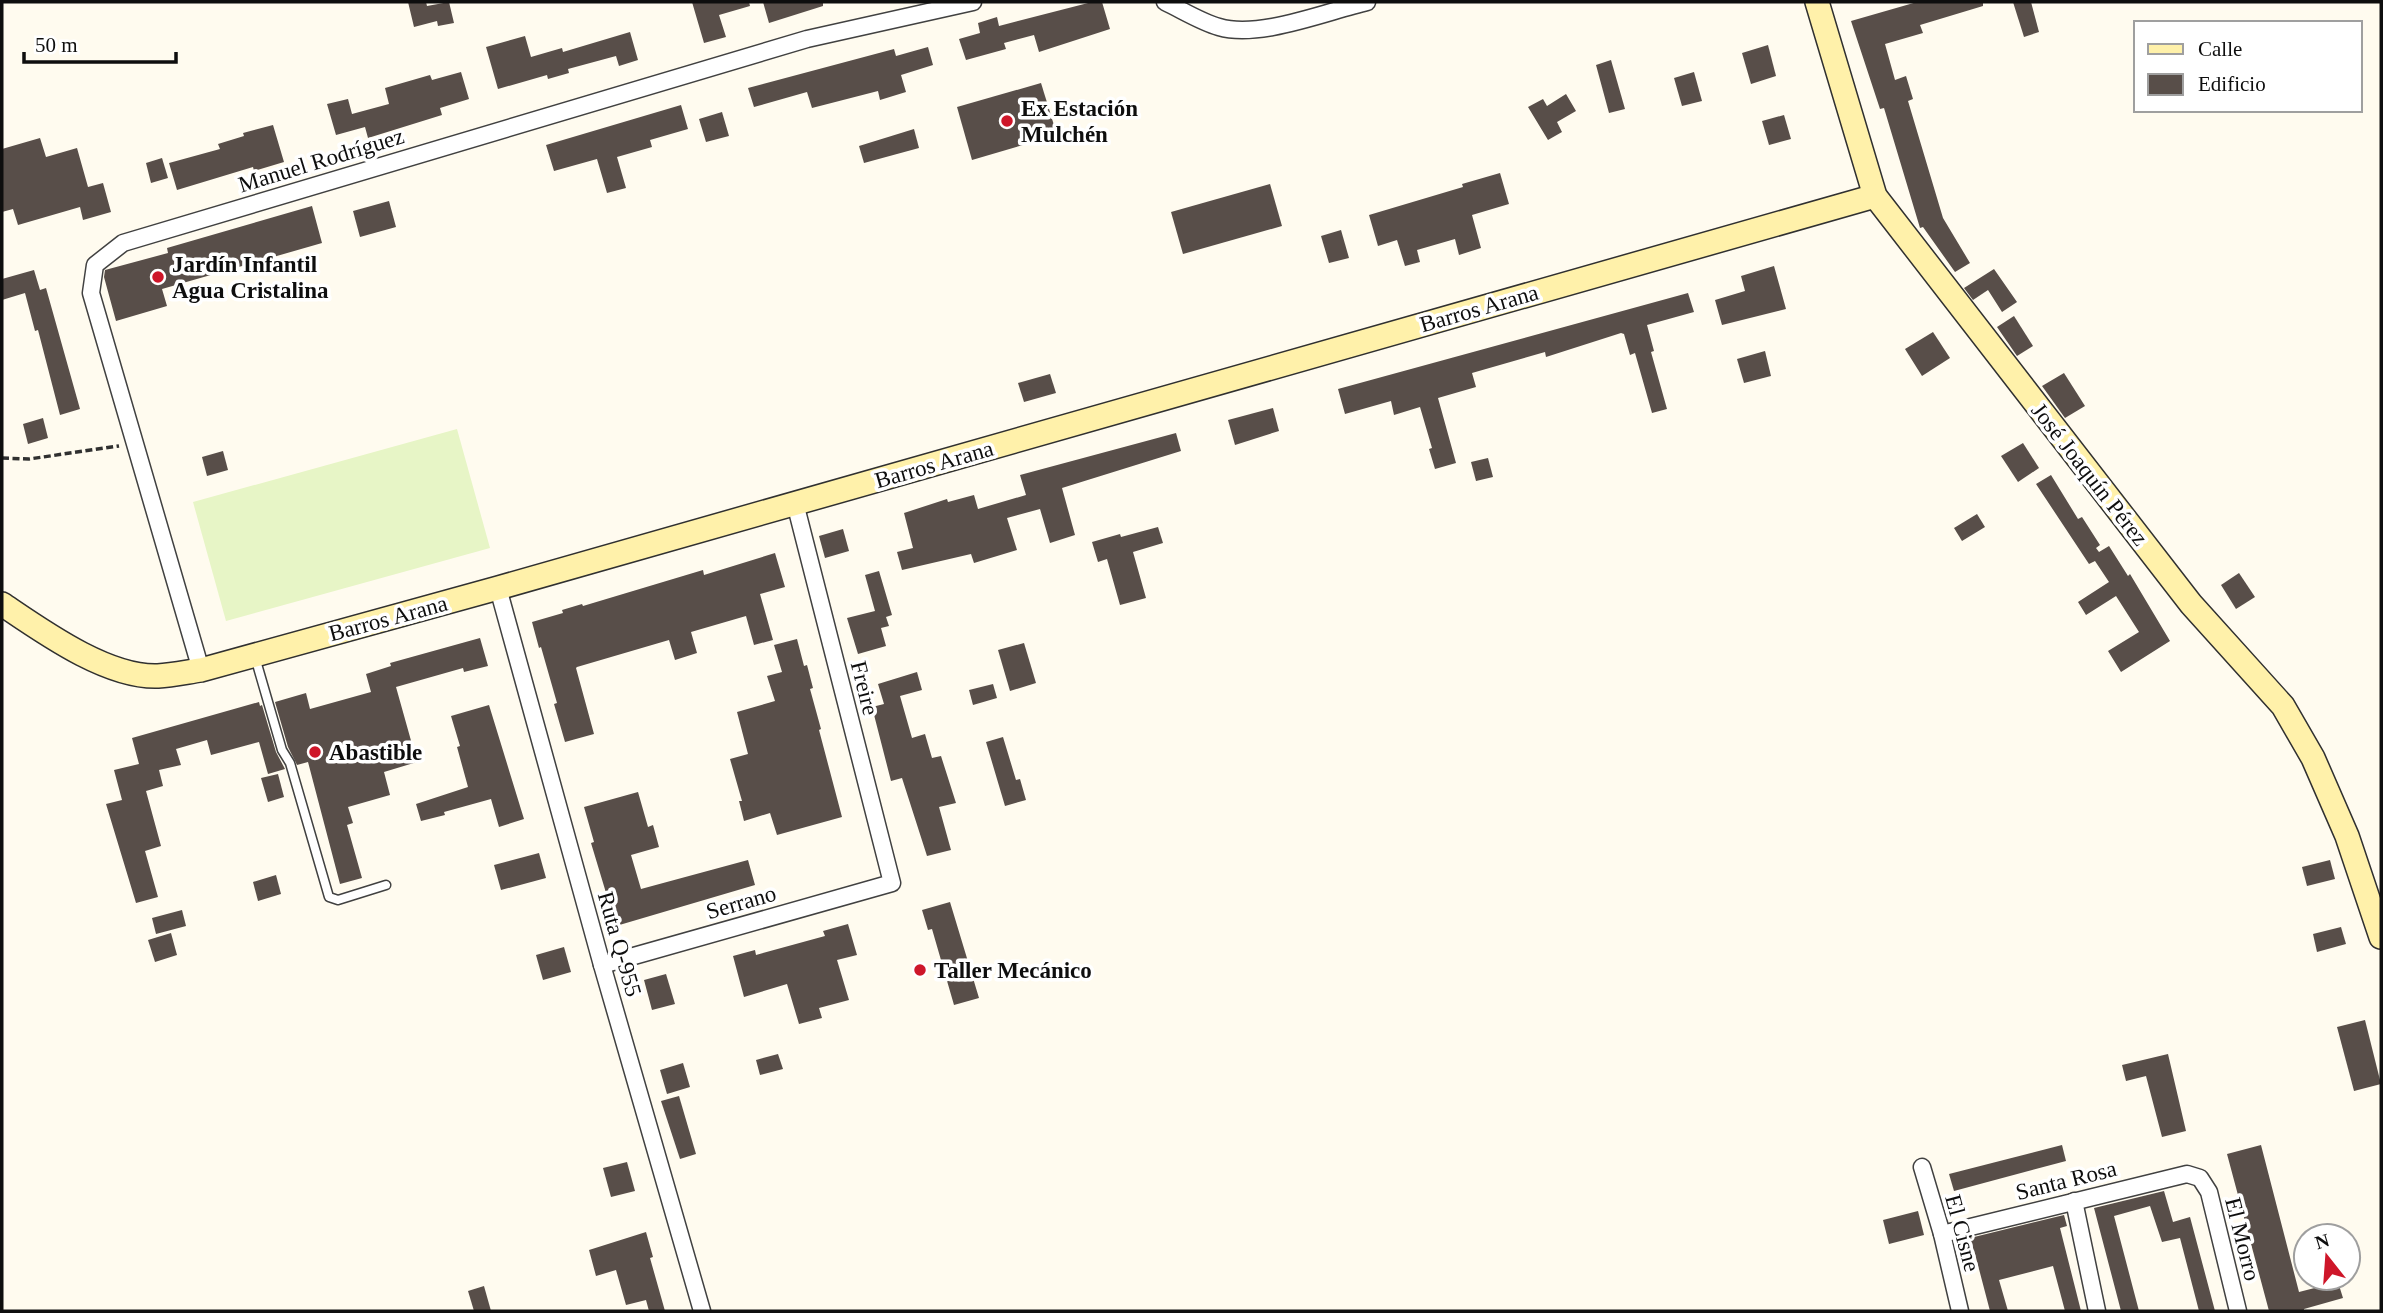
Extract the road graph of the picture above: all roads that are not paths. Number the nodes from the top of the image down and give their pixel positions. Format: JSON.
{"nodes":[{"id":1,"x":973,"y":2,"type":"edge"},
{"id":2,"x":1165,"y":2,"type":"edge"},
{"id":3,"x":1367,"y":2,"type":"edge"},
{"id":4,"x":1817,"y":2,"type":"edge"},
{"id":5,"x":1875,"y":196,"type":"junction"},
{"id":6,"x":794,"y":503,"type":"junction"},
{"id":7,"x":498,"y":588,"type":"junction"},
{"id":8,"x":2,"y":604,"type":"edge"},
{"id":9,"x":254,"y":654,"type":"junction"},
{"id":10,"x":201,"y":670,"type":"junction"},
{"id":11,"x":892,"y":883,"type":"joint"},
{"id":12,"x":386,"y":885,"type":"dead end"},
{"id":13,"x":2381,"y":937,"type":"edge"},
{"id":14,"x":602,"y":965,"type":"junction"},
{"id":15,"x":1922,"y":1167,"type":"dead end"},
{"id":16,"x":2200,"y":1178,"type":"joint"},
{"id":17,"x":2074,"y":1201,"type":"junction"},
{"id":18,"x":1942,"y":1234,"type":"junction"},
{"id":19,"x":702,"y":1311,"type":"edge"},
{"id":20,"x":1960,"y":1311,"type":"edge"},
{"id":21,"x":2097,"y":1311,"type":"edge"},
{"id":22,"x":2238,"y":1311,"type":"edge"}],
"edges":[{"from":1,"to":10,"type":"street","name":"Manuel Rodríguez"},
{"from":2,"to":3,"type":"street"},
{"from":4,"to":5,"type":"main road","name":"José Joaquín Pérez"},
{"from":5,"to":6,"type":"main road","name":"Barros Arana"},
{"from":5,"to":13,"type":"main road","name":"José Joaquín Pérez"},
{"from":6,"to":7,"type":"main road","name":"Barros Arana"},
{"from":6,"to":11,"type":"street","name":"Freire"},
{"from":7,"to":9,"type":"main road","name":"Barros Arana"},
{"from":7,"to":14,"type":"street","name":"Ruta Q-955"},
{"from":8,"to":10,"type":"main road","name":"Barros Arana"},
{"from":9,"to":10,"type":"main road","name":"Barros Arana"},
{"from":9,"to":12,"type":"lane"},
{"from":11,"to":14,"type":"street","name":"Serrano"},
{"from":14,"to":19,"type":"street","name":"Ruta Q-955"},
{"from":15,"to":18,"type":"street","name":"El Cisne"},
{"from":16,"to":17,"type":"street","name":"Santa Rosa"},
{"from":16,"to":22,"type":"street","name":"El Morro"},
{"from":17,"to":18,"type":"street","name":"Santa Rosa"},
{"from":17,"to":21,"type":"street"},
{"from":18,"to":20,"type":"street","name":"El Cisne"}]}
